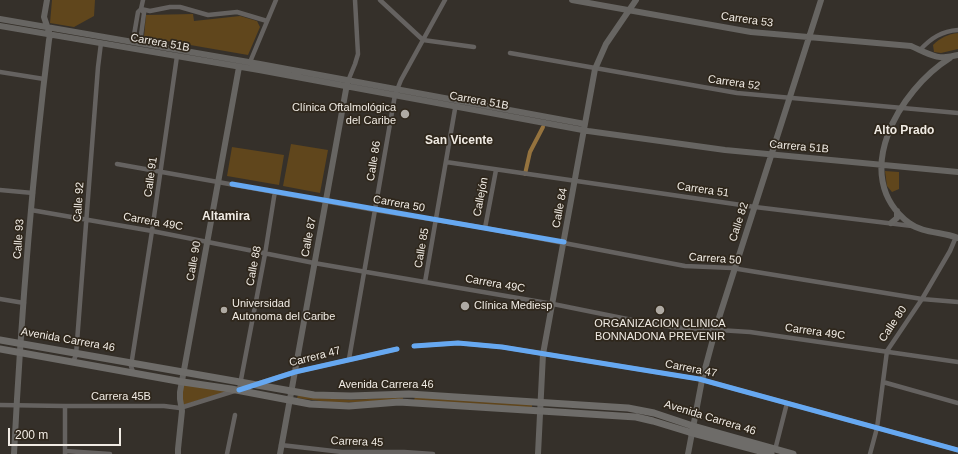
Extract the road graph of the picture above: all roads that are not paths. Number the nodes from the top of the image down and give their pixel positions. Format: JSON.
{"nodes":[{"id":1,"x":47,"y":0,"type":"edge"},
{"id":2,"x":143,"y":0,"type":"edge"},
{"id":3,"x":276,"y":0,"type":"edge"},
{"id":4,"x":355,"y":0,"type":"edge"},
{"id":5,"x":380,"y":0,"type":"edge"},
{"id":6,"x":445,"y":0,"type":"edge"},
{"id":7,"x":572,"y":0,"type":"edge"},
{"id":8,"x":636,"y":0,"type":"edge"},
{"id":9,"x":821,"y":0,"type":"edge"},
{"id":10,"x":142,"y":9,"type":"junction"},
{"id":11,"x":629,"y":10,"type":"junction"},
{"id":12,"x":0,"y":19,"type":"edge"},
{"id":13,"x":267,"y":21,"type":"junction"},
{"id":14,"x":0,"y":26,"type":"edge"},
{"id":15,"x":47,"y":27,"type":"junction"},
{"id":16,"x":958,"y":30,"type":"edge"},
{"id":17,"x":50,"y":35,"type":"junction"},
{"id":18,"x":809,"y":37,"type":"junction"},
{"id":19,"x":422,"y":40,"type":"junction"},
{"id":20,"x":133,"y":41,"type":"junction"},
{"id":21,"x":140,"y":42,"type":"junction"},
{"id":22,"x":101,"y":43,"type":"junction"},
{"id":23,"x":474,"y":47,"type":"dead end"},
{"id":24,"x":920,"y":50,"type":"junction"},
{"id":25,"x":510,"y":53,"type":"dead end"},
{"id":26,"x":177,"y":56,"type":"junction"},
{"id":27,"x":956,"y":56,"type":"edge"},
{"id":28,"x":250,"y":62,"type":"junction"},
{"id":29,"x":239,"y":66,"type":"junction"},
{"id":30,"x":254,"y":69,"type":"junction"},
{"id":31,"x":595,"y":69,"type":"junction"},
{"id":32,"x":0,"y":72,"type":"edge"},
{"id":33,"x":44,"y":80,"type":"junction"},
{"id":34,"x":347,"y":84,"type":"junction"},
{"id":35,"x":396,"y":93,"type":"junction"},
{"id":36,"x":789,"y":98,"type":"junction"},
{"id":37,"x":459,"y":104,"type":"junction"},
{"id":38,"x":902,"y":108,"type":"junction"},
{"id":39,"x":958,"y":113,"type":"edge"},
{"id":40,"x":584,"y":127,"type":"junction"},
{"id":41,"x":772,"y":154,"type":"junction"},
{"id":42,"x":446,"y":162,"type":"junction"},
{"id":43,"x":117,"y":164,"type":"dead end"},
{"id":44,"x":882,"y":165,"type":"junction"},
{"id":45,"x":496,"y":170,"type":"junction"},
{"id":46,"x":160,"y":171,"type":"junction"},
{"id":47,"x":958,"y":172,"type":"edge"},
{"id":48,"x":218,"y":181,"type":"junction"},
{"id":49,"x":575,"y":182,"type":"junction"},
{"id":50,"x":0,"y":190,"type":"edge"},
{"id":51,"x":275,"y":192,"type":"junction"},
{"id":52,"x":33,"y":194,"type":"junction"},
{"id":53,"x":326,"y":200,"type":"junction"},
{"id":54,"x":755,"y":207,"type":"junction"},
{"id":55,"x":31,"y":210,"type":"junction"},
{"id":56,"x":375,"y":210,"type":"junction"},
{"id":57,"x":897,"y":211,"type":"junction"},
{"id":58,"x":87,"y":220,"type":"junction"},
{"id":59,"x":436,"y":220,"type":"junction"},
{"id":60,"x":891,"y":223,"type":"junction"},
{"id":61,"x":914,"y":226,"type":"junction"},
{"id":62,"x":485,"y":228,"type":"junction"},
{"id":63,"x":152,"y":231,"type":"junction"},
{"id":64,"x":957,"y":238,"type":"edge"},
{"id":65,"x":208,"y":242,"type":"junction"},
{"id":66,"x":564,"y":242,"type":"junction"},
{"id":67,"x":265,"y":254,"type":"junction"},
{"id":68,"x":314,"y":263,"type":"junction"},
{"id":69,"x":735,"y":268,"type":"junction"},
{"id":70,"x":365,"y":272,"type":"junction"},
{"id":71,"x":425,"y":282,"type":"junction"},
{"id":72,"x":0,"y":299,"type":"edge"},
{"id":73,"x":922,"y":299,"type":"junction"},
{"id":74,"x":958,"y":302,"type":"edge"},
{"id":75,"x":24,"y":303,"type":"junction"},
{"id":76,"x":553,"y":304,"type":"junction"},
{"id":77,"x":716,"y":330,"type":"junction"},
{"id":78,"x":0,"y":340,"type":"edge"},
{"id":79,"x":21,"y":343,"type":"junction"},
{"id":80,"x":414,"y":346,"type":"dead end"},
{"id":81,"x":0,"y":349,"type":"edge"},
{"id":82,"x":397,"y":349,"type":"dead end"},
{"id":83,"x":886,"y":351,"type":"junction"},
{"id":84,"x":21,"y":353,"type":"junction"},
{"id":85,"x":76,"y":353,"type":"junction"},
{"id":86,"x":543,"y":354,"type":"junction"},
{"id":87,"x":349,"y":359,"type":"junction"},
{"id":88,"x":73,"y":362,"type":"junction"},
{"id":89,"x":132,"y":362,"type":"junction"},
{"id":90,"x":958,"y":362,"type":"edge"},
{"id":91,"x":133,"y":372,"type":"junction"},
{"id":92,"x":184,"y":372,"type":"junction"},
{"id":93,"x":295,"y":372,"type":"junction"},
{"id":94,"x":702,"y":380,"type":"junction"},
{"id":95,"x":240,"y":381,"type":"junction"},
{"id":96,"x":182,"y":382,"type":"junction"},
{"id":97,"x":883,"y":382,"type":"junction"},
{"id":98,"x":254,"y":384,"type":"junction"},
{"id":99,"x":239,"y":390,"type":"junction"},
{"id":100,"x":291,"y":391,"type":"junction"},
{"id":101,"x":410,"y":393,"type":"junction"},
{"id":102,"x":290,"y":400,"type":"junction"},
{"id":103,"x":541,"y":402,"type":"junction"},
{"id":104,"x":409,"y":403,"type":"junction"},
{"id":105,"x":787,"y":403,"type":"junction"},
{"id":106,"x":958,"y":403,"type":"edge"},
{"id":107,"x":0,"y":404,"type":"edge"},
{"id":108,"x":17,"y":404,"type":"junction"},
{"id":109,"x":65,"y":406,"type":"junction"},
{"id":110,"x":181,"y":407,"type":"junction"},
{"id":111,"x":616,"y":407,"type":"junction"},
{"id":112,"x":540,"y":412,"type":"junction"},
{"id":113,"x":235,"y":415,"type":"dead end"},
{"id":114,"x":615,"y":416,"type":"junction"},
{"id":115,"x":877,"y":428,"type":"junction"},
{"id":116,"x":692,"y":429,"type":"junction"},
{"id":117,"x":281,"y":445,"type":"junction"},
{"id":118,"x":958,"y":450,"type":"edge"},
{"id":119,"x":65,"y":452,"type":"edge"},
{"id":120,"x":177,"y":452,"type":"edge"},
{"id":121,"x":773,"y":452,"type":"edge"},
{"id":122,"x":404,"y":453,"type":"edge"},
{"id":123,"x":14,"y":454,"type":"edge"},
{"id":124,"x":110,"y":454,"type":"edge"},
{"id":125,"x":227,"y":454,"type":"edge"},
{"id":126,"x":280,"y":454,"type":"edge"},
{"id":127,"x":433,"y":454,"type":"edge"},
{"id":128,"x":538,"y":454,"type":"edge"},
{"id":129,"x":688,"y":454,"type":"edge"},
{"id":130,"x":794,"y":454,"type":"edge"},
{"id":131,"x":870,"y":454,"type":"edge"}],
"edges":[{"from":1,"to":15,"type":"main road","name":"Calle 93"},
{"from":2,"to":10,"type":"street"},
{"from":3,"to":13,"type":"street"},
{"from":4,"to":34,"type":"street","name":"Calle 87"},
{"from":5,"to":19,"type":"street"},
{"from":6,"to":19,"type":"street","name":"Calle 86"},
{"from":7,"to":11,"type":"main road","name":"Carrera 53"},
{"from":8,"to":11,"type":"main road","name":"Calle 84"},
{"from":9,"to":18,"type":"main road","name":"Calle 82"},
{"from":10,"to":13,"type":"street"},
{"from":10,"to":20,"type":"street"},
{"from":10,"to":21,"type":"street"},
{"from":11,"to":18,"type":"main road","name":"Carrera 53"},
{"from":11,"to":31,"type":"main road","name":"Calle 84"},
{"from":12,"to":15,"type":"main road","name":"Carrera 51B"},
{"from":13,"to":28,"type":"street"},
{"from":14,"to":17,"type":"main road","name":"Carrera 51B"},
{"from":15,"to":17,"type":"main road","name":"Calle 93"},
{"from":15,"to":20,"type":"main road","name":"Carrera 51B"},
{"from":16,"to":24,"type":"street"},
{"from":17,"to":22,"type":"main road","name":"Carrera 51B"},
{"from":17,"to":33,"type":"main road","name":"Calle 93"},
{"from":18,"to":24,"type":"main road","name":"Carrera 53"},
{"from":18,"to":36,"type":"main road","name":"Calle 82"},
{"from":19,"to":23,"type":"street"},
{"from":19,"to":35,"type":"street","name":"Calle 86"},
{"from":20,"to":21,"type":"main road","name":"Carrera 51B"},
{"from":21,"to":28,"type":"main road","name":"Carrera 51B"},
{"from":22,"to":26,"type":"main road","name":"Carrera 51B"},
{"from":22,"to":58,"type":"street","name":"Calle 92"},
{"from":24,"to":27,"type":"main road","name":"Carrera 53"},
{"from":25,"to":31,"type":"street","name":"Carrera 52"},
{"from":26,"to":29,"type":"main road","name":"Carrera 51B"},
{"from":26,"to":46,"type":"street","name":"Calle 91"},
{"from":27,"to":38,"type":"main road"},
{"from":28,"to":29,"type":"main road"},
{"from":28,"to":30,"type":"street"},
{"from":28,"to":34,"type":"main road","name":"Carrera 51B"},
{"from":29,"to":30,"type":"main road","name":"Carrera 51B"},
{"from":29,"to":48,"type":"main road","name":"Calle 90"},
{"from":30,"to":34,"type":"main road","name":"Carrera 51B"},
{"from":31,"to":36,"type":"street","name":"Carrera 52"},
{"from":31,"to":40,"type":"main road","name":"Calle 84"},
{"from":32,"to":33,"type":"street"},
{"from":33,"to":52,"type":"main road","name":"Calle 93"},
{"from":34,"to":35,"type":"main road","name":"Carrera 51B"},
{"from":34,"to":53,"type":"main road","name":"Calle 87"},
{"from":35,"to":37,"type":"main road","name":"Carrera 51B"},
{"from":35,"to":56,"type":"street","name":"Calle 86"},
{"from":36,"to":38,"type":"street","name":"Carrera 52"},
{"from":36,"to":41,"type":"main road","name":"Calle 82"},
{"from":37,"to":40,"type":"main road","name":"Carrera 51B"},
{"from":37,"to":42,"type":"street","name":"Calle 85"},
{"from":38,"to":39,"type":"street","name":"Carrera 52"},
{"from":38,"to":44,"type":"main road"},
{"from":40,"to":41,"type":"main road","name":"Carrera 51B"},
{"from":40,"to":49,"type":"main road","name":"Calle 84"},
{"from":41,"to":44,"type":"main road","name":"Carrera 51B"},
{"from":41,"to":54,"type":"main road","name":"Calle 82"},
{"from":42,"to":45,"type":"street","name":"Carrera 51"},
{"from":42,"to":59,"type":"street","name":"Calle 85"},
{"from":43,"to":46,"type":"street","name":"Carrera 50"},
{"from":44,"to":47,"type":"main road","name":"Carrera 51B"},
{"from":44,"to":57,"type":"main road"},
{"from":45,"to":49,"type":"street","name":"Carrera 51"},
{"from":45,"to":62,"type":"street","name":"Callejón"},
{"from":46,"to":48,"type":"street","name":"Carrera 50"},
{"from":46,"to":63,"type":"street","name":"Calle 91"},
{"from":48,"to":51,"type":"street","name":"Carrera 50"},
{"from":48,"to":65,"type":"main road","name":"Calle 90"},
{"from":49,"to":54,"type":"street","name":"Carrera 51"},
{"from":49,"to":66,"type":"main road","name":"Calle 84"},
{"from":50,"to":52,"type":"street"},
{"from":51,"to":53,"type":"street","name":"Carrera 50"},
{"from":51,"to":67,"type":"street","name":"Calle 88"},
{"from":52,"to":55,"type":"main road","name":"Calle 93"},
{"from":53,"to":56,"type":"street","name":"Carrera 50"},
{"from":53,"to":68,"type":"main road","name":"Calle 87"},
{"from":54,"to":60,"type":"street","name":"Carrera 51"},
{"from":54,"to":69,"type":"main road","name":"Calle 82"},
{"from":55,"to":58,"type":"street","name":"Carrera 49C"},
{"from":55,"to":75,"type":"main road","name":"Calle 93"},
{"from":56,"to":59,"type":"street","name":"Carrera 50"},
{"from":56,"to":70,"type":"street","name":"Calle 86"},
{"from":57,"to":60,"type":"main road"},
{"from":57,"to":61,"type":"main road"},
{"from":58,"to":63,"type":"street","name":"Carrera 49C"},
{"from":58,"to":85,"type":"street","name":"Calle 92"},
{"from":59,"to":62,"type":"street","name":"Carrera 50"},
{"from":59,"to":71,"type":"street","name":"Calle 85"},
{"from":60,"to":61,"type":"street","name":"Carrera 51"},
{"from":61,"to":64,"type":"main road","name":"Carrera 51"},
{"from":62,"to":66,"type":"street","name":"Carrera 50"},
{"from":63,"to":65,"type":"street","name":"Carrera 49C"},
{"from":63,"to":89,"type":"street","name":"Calle 91"},
{"from":64,"to":73,"type":"street","name":"Calle 80"},
{"from":65,"to":67,"type":"street","name":"Carrera 49C"},
{"from":65,"to":92,"type":"main road","name":"Calle 90"},
{"from":66,"to":69,"type":"street","name":"Carrera 50"},
{"from":66,"to":76,"type":"main road","name":"Calle 84"},
{"from":67,"to":68,"type":"street","name":"Carrera 49C"},
{"from":67,"to":95,"type":"street","name":"Calle 88"},
{"from":68,"to":70,"type":"street","name":"Carrera 49C"},
{"from":68,"to":93,"type":"main road","name":"Calle 87"},
{"from":69,"to":73,"type":"street","name":"Carrera 50"},
{"from":69,"to":77,"type":"main road","name":"Calle 82"},
{"from":70,"to":71,"type":"street","name":"Carrera 49C"},
{"from":70,"to":87,"type":"street","name":"Calle 86"},
{"from":71,"to":76,"type":"street","name":"Carrera 49C"},
{"from":72,"to":75,"type":"street"},
{"from":73,"to":74,"type":"street","name":"Carrera 50"},
{"from":73,"to":83,"type":"street","name":"Calle 80"},
{"from":75,"to":79,"type":"main road","name":"Calle 93"},
{"from":76,"to":77,"type":"street","name":"Carrera 49C"},
{"from":76,"to":86,"type":"main road","name":"Calle 84"},
{"from":77,"to":83,"type":"street","name":"Carrera 49C"},
{"from":77,"to":94,"type":"main road","name":"Calle 82"},
{"from":78,"to":79,"type":"main road","name":"Avenida Carrera 46"},
{"from":79,"to":84,"type":"main road","name":"Calle 93"},
{"from":79,"to":85,"type":"main road","name":"Avenida Carrera 46"},
{"from":80,"to":86,"type":"street","name":"Carrera 47"},
{"from":81,"to":84,"type":"main road","name":"Avenida Carrera 46"},
{"from":82,"to":87,"type":"street","name":"Carrera 47"},
{"from":83,"to":90,"type":"street","name":"Carrera 49C"},
{"from":83,"to":97,"type":"street","name":"Calle 80"},
{"from":84,"to":88,"type":"main road","name":"Avenida Carrera 46"},
{"from":84,"to":108,"type":"main road","name":"Calle 93"},
{"from":85,"to":88,"type":"street","name":"Calle 92"},
{"from":85,"to":89,"type":"main road","name":"Avenida Carrera 46"},
{"from":86,"to":94,"type":"street","name":"Carrera 47"},
{"from":86,"to":103,"type":"main road","name":"Calle 84"},
{"from":87,"to":93,"type":"street","name":"Carrera 47"},
{"from":88,"to":91,"type":"main road","name":"Avenida Carrera 46"},
{"from":89,"to":91,"type":"street","name":"Calle 91"},
{"from":89,"to":92,"type":"main road","name":"Avenida Carrera 46"},
{"from":91,"to":96,"type":"main road","name":"Avenida Carrera 46"},
{"from":92,"to":95,"type":"main road","name":"Avenida Carrera 46"},
{"from":92,"to":96,"type":"main road","name":"Calle 90"},
{"from":93,"to":98,"type":"street","name":"Carrera 47"},
{"from":93,"to":100,"type":"main road","name":"Calle 87"},
{"from":94,"to":105,"type":"street","name":"Carrera 47"},
{"from":94,"to":116,"type":"main road","name":"Calle 82"},
{"from":95,"to":98,"type":"main road","name":"Avenida Carrera 46"},
{"from":95,"to":99,"type":"street","name":"Calle 88"},
{"from":96,"to":99,"type":"main road","name":"Avenida Carrera 46"},
{"from":96,"to":110,"type":"main road","name":"Calle 90"},
{"from":97,"to":106,"type":"street"},
{"from":97,"to":115,"type":"street","name":"Calle 80"},
{"from":98,"to":99,"type":"street","name":"Carrera 47"},
{"from":98,"to":100,"type":"main road","name":"Avenida Carrera 46"},
{"from":99,"to":102,"type":"main road","name":"Avenida Carrera 46"},
{"from":99,"to":110,"type":"street","name":"Carrera 45B"},
{"from":100,"to":101,"type":"main road","name":"Avenida Carrera 46"},
{"from":100,"to":102,"type":"main road","name":"Calle 87"},
{"from":101,"to":103,"type":"main road","name":"Avenida Carrera 46"},
{"from":101,"to":104,"type":"street"},
{"from":102,"to":104,"type":"main road","name":"Avenida Carrera 46"},
{"from":102,"to":117,"type":"main road","name":"Calle 87"},
{"from":103,"to":111,"type":"main road","name":"Avenida Carrera 46"},
{"from":103,"to":112,"type":"main road","name":"Calle 84"},
{"from":104,"to":112,"type":"main road","name":"Avenida Carrera 46"},
{"from":105,"to":115,"type":"street","name":"Carrera 47"},
{"from":105,"to":121,"type":"street"},
{"from":107,"to":108,"type":"street","name":"Carrera 45B"},
{"from":108,"to":109,"type":"street","name":"Carrera 45B"},
{"from":108,"to":123,"type":"main road","name":"Calle 93"},
{"from":109,"to":110,"type":"street","name":"Carrera 45B"},
{"from":109,"to":119,"type":"street"},
{"from":110,"to":120,"type":"main road","name":"Calle 90"},
{"from":111,"to":114,"type":"main road"},
{"from":111,"to":116,"type":"main road","name":"Avenida Carrera 46"},
{"from":112,"to":114,"type":"main road","name":"Avenida Carrera 46"},
{"from":112,"to":128,"type":"main road","name":"Calle 84"},
{"from":113,"to":125,"type":"street"},
{"from":114,"to":116,"type":"main road","name":"Avenida Carrera 46"},
{"from":115,"to":118,"type":"street","name":"Carrera 47"},
{"from":115,"to":131,"type":"street","name":"Calle 80"},
{"from":116,"to":121,"type":"main road","name":"Avenida Carrera 46"},
{"from":116,"to":129,"type":"main road","name":"Calle 82"},
{"from":117,"to":122,"type":"street","name":"Carrera 45"},
{"from":117,"to":126,"type":"main road","name":"Calle 87"},
{"from":119,"to":124,"type":"street"},
{"from":121,"to":130,"type":"main road","name":"Avenida Carrera 46"},
{"from":122,"to":127,"type":"street","name":"Carrera 45"}]}
